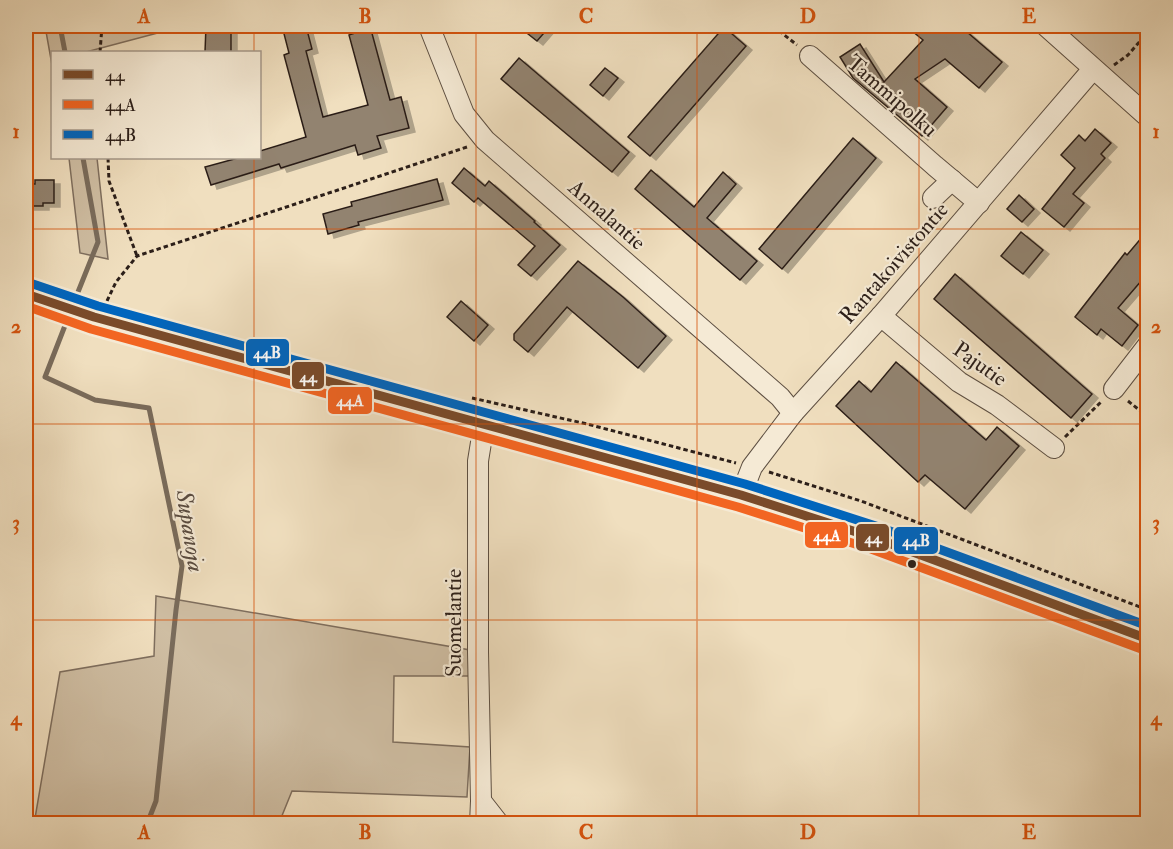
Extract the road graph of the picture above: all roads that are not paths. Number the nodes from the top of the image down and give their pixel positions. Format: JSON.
{"nodes":[{"id":1,"x":449,"y":26,"type":"edge"},
{"id":2,"x":1046,"y":26,"type":"edge"},
{"id":3,"x":432,"y":34,"type":"edge"},
{"id":4,"x":810,"y":56,"type":"road end"},
{"id":5,"x":1097,"y":72,"type":"junction"},
{"id":6,"x":1148,"y":117,"type":"edge"},
{"id":7,"x":952,"y":180,"type":"junction"},
{"id":8,"x":933,"y":198,"type":"dead end"},
{"id":9,"x":980,"y":202,"type":"junction"},
{"id":10,"x":26,"y":294,"type":"edge"},
{"id":11,"x":881,"y":316,"type":"junction"},
{"id":12,"x":1148,"y":345,"type":"edge"},
{"id":13,"x":1114,"y":389,"type":"road end"},
{"id":14,"x":793,"y":413,"type":"junction"},
{"id":15,"x":484,"y":424,"type":"junction"},
{"id":16,"x":1054,"y":448,"type":"road end"},
{"id":17,"x":741,"y":495,"type":"junction"},
{"id":18,"x":1148,"y":639,"type":"edge"},
{"id":19,"x":481,"y":801,"type":"junction"},
{"id":20,"x":480,"y":824,"type":"edge"},
{"id":21,"x":499,"y":824,"type":"edge"}],
"edges":[{"from":1,"to":3,"type":"street"},
{"from":2,"to":5,"type":"street"},
{"from":3,"to":14,"type":"street","name":"Annalantie"},
{"from":4,"to":7,"type":"street","name":"Tammipolku"},
{"from":5,"to":6,"type":"street"},
{"from":5,"to":9,"type":"street","name":"Rantakoivistontie"},
{"from":7,"to":8,"type":"street"},
{"from":7,"to":9,"type":"street","name":"Tammipolku"},
{"from":9,"to":11,"type":"street","name":"Rantakoivistontie"},
{"from":10,"to":15,"type":"main road"},
{"from":11,"to":14,"type":"street","name":"Rantakoivistontie"},
{"from":11,"to":16,"type":"street","name":"Pajutie"},
{"from":12,"to":13,"type":"street"},
{"from":14,"to":17,"type":"street","name":"Rantakoivistontie"},
{"from":15,"to":17,"type":"main road"},
{"from":15,"to":19,"type":"street","name":"Suomelantie"},
{"from":17,"to":18,"type":"main road"},
{"from":19,"to":20,"type":"street","name":"Suomelantie"},
{"from":19,"to":21,"type":"street"}]}
